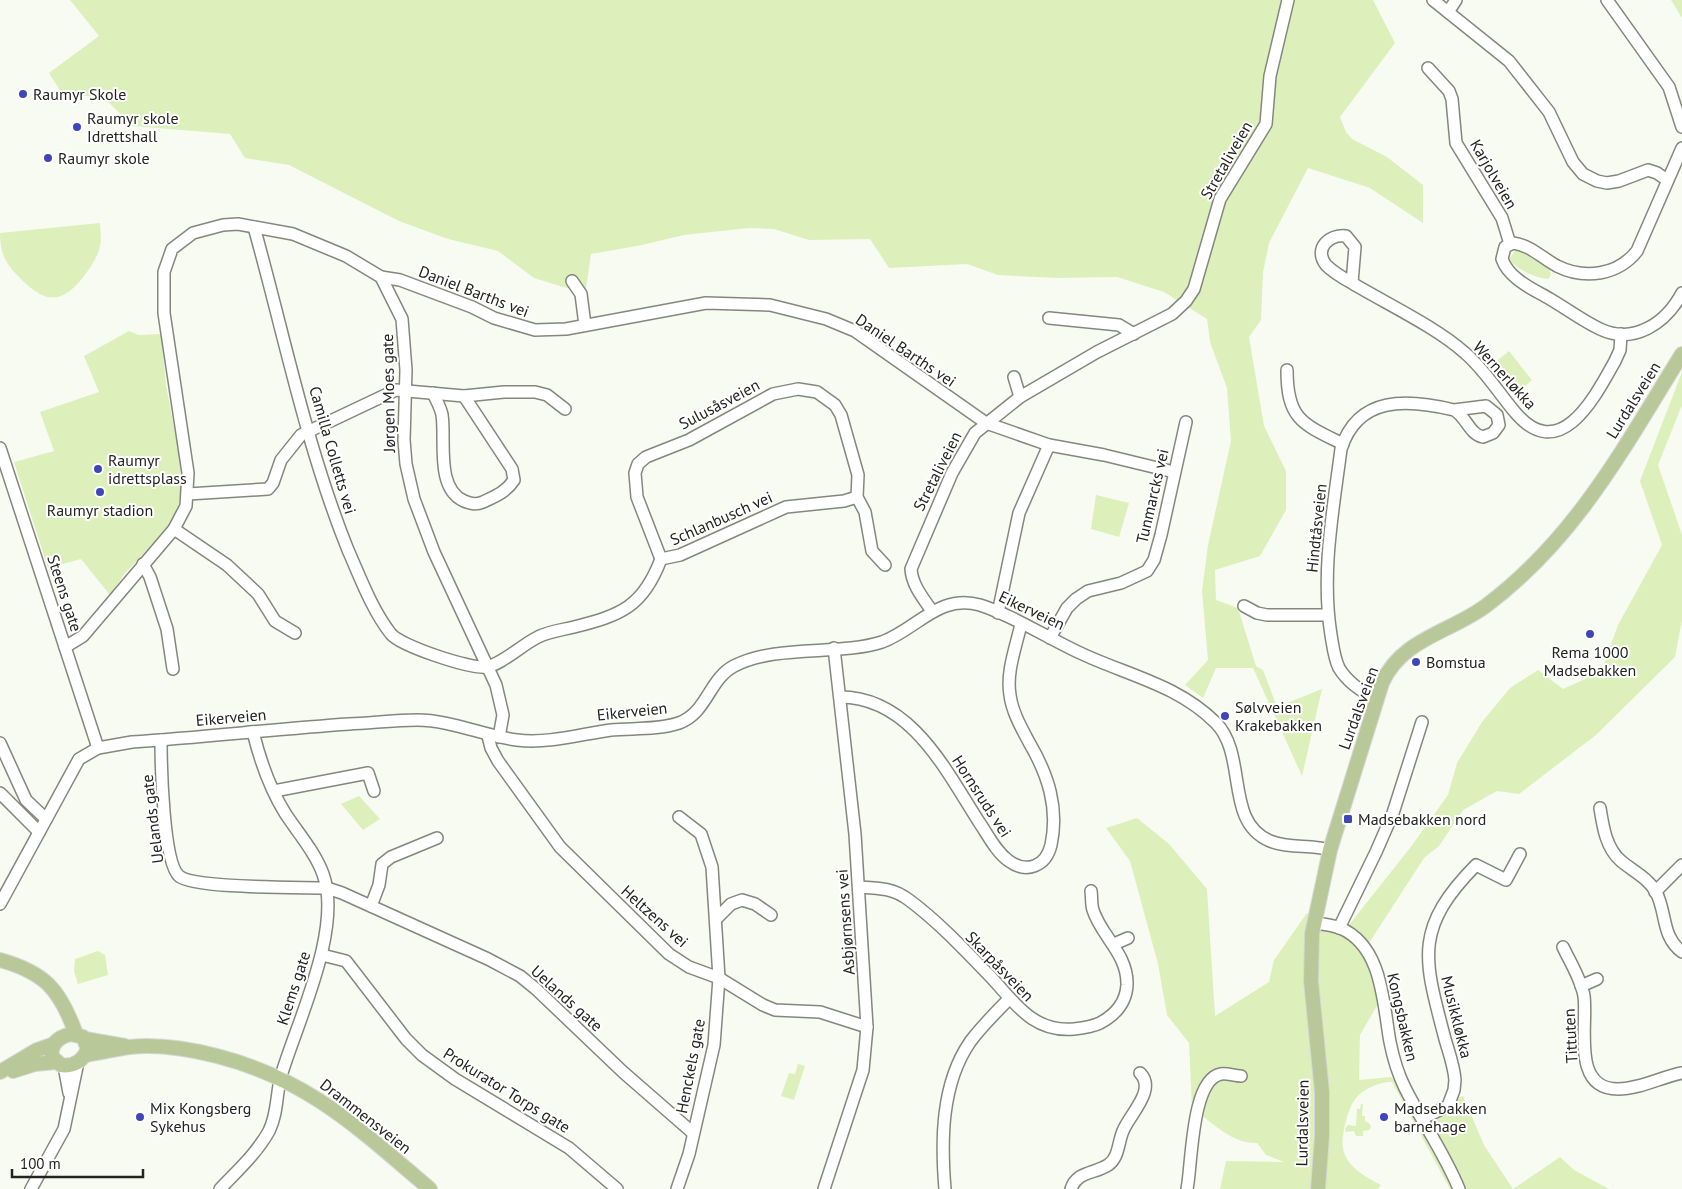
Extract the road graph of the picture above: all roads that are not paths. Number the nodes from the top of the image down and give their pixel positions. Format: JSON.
{"nodes":[{"id":1,"x":1288,"y":0,"type":"edge"},
{"id":2,"x":1433,"y":0,"type":"edge"},
{"id":3,"x":1456,"y":0,"type":"edge"},
{"id":4,"x":1607,"y":0,"type":"edge"},
{"id":5,"x":1448,"y":12,"type":"junction"},
{"id":6,"x":1428,"y":68,"type":"dead end"},
{"id":7,"x":1682,"y":127,"type":"edge"},
{"id":8,"x":1682,"y":148,"type":"edge"},
{"id":9,"x":1667,"y":180,"type":"junction"},
{"id":10,"x":254,"y":227,"type":"junction"},
{"id":11,"x":1510,"y":244,"type":"junction"},
{"id":12,"x":381,"y":277,"type":"junction"},
{"id":13,"x":572,"y":281,"type":"dead end"},
{"id":14,"x":1352,"y":283,"type":"dead end"},
{"id":15,"x":1682,"y":293,"type":"edge"},
{"id":16,"x":1049,"y":318,"type":"dead end"},
{"id":17,"x":585,"y":325,"type":"junction"},
{"id":18,"x":1134,"y":334,"type":"junction"},
{"id":19,"x":1621,"y":334,"type":"junction"},
{"id":20,"x":1682,"y":354,"type":"edge"},
{"id":21,"x":1286,"y":370,"type":"dead end"},
{"id":22,"x":1014,"y":377,"type":"dead end"},
{"id":23,"x":406,"y":390,"type":"junction"},
{"id":24,"x":433,"y":393,"type":"junction"},
{"id":25,"x":464,"y":396,"type":"junction"},
{"id":26,"x":1020,"y":397,"type":"junction"},
{"id":27,"x":565,"y":409,"type":"dead end"},
{"id":28,"x":1454,"y":410,"type":"dead end"},
{"id":29,"x":1186,"y":422,"type":"dead end"},
{"id":30,"x":986,"y":423,"type":"junction"},
{"id":31,"x":309,"y":431,"type":"junction"},
{"id":32,"x":1343,"y":444,"type":"junction"},
{"id":33,"x":1049,"y":445,"type":"junction"},
{"id":34,"x":0,"y":448,"type":"edge"},
{"id":35,"x":1174,"y":472,"type":"junction"},
{"id":36,"x":188,"y":494,"type":"junction"},
{"id":37,"x":858,"y":497,"type":"junction"},
{"id":38,"x":174,"y":529,"type":"junction"},
{"id":39,"x":661,"y":559,"type":"junction"},
{"id":40,"x":143,"y":564,"type":"junction"},
{"id":41,"x":885,"y":565,"type":"dead end"},
{"id":42,"x":1244,"y":606,"type":"dead end"},
{"id":43,"x":932,"y":611,"type":"junction"},
{"id":44,"x":998,"y":613,"type":"junction"},
{"id":45,"x":1328,"y":615,"type":"junction"},
{"id":46,"x":1021,"y":624,"type":"junction"},
{"id":47,"x":295,"y":633,"type":"dead end"},
{"id":48,"x":1050,"y":638,"type":"junction"},
{"id":49,"x":65,"y":647,"type":"junction"},
{"id":50,"x":834,"y":648,"type":"junction"},
{"id":51,"x":487,"y":667,"type":"junction"},
{"id":52,"x":174,"y":669,"type":"dead end"},
{"id":53,"x":840,"y":697,"type":"junction"},
{"id":54,"x":1377,"y":699,"type":"junction"},
{"id":55,"x":1422,"y":722,"type":"dead end"},
{"id":56,"x":253,"y":732,"type":"junction"},
{"id":57,"x":493,"y":736,"type":"junction"},
{"id":58,"x":161,"y":740,"type":"junction"},
{"id":59,"x":0,"y":743,"type":"edge"},
{"id":60,"x":98,"y":748,"type":"junction"},
{"id":61,"x":374,"y":790,"type":"dead end"},
{"id":62,"x":274,"y":791,"type":"junction"},
{"id":63,"x":0,"y":793,"type":"edge"},
{"id":64,"x":1600,"y":808,"type":"dead end"},
{"id":65,"x":679,"y":818,"type":"dead end"},
{"id":66,"x":46,"y":819,"type":"junction"},
{"id":67,"x":39,"y":832,"type":"junction"},
{"id":68,"x":437,"y":838,"type":"dead end"},
{"id":69,"x":1330,"y":850,"type":"junction"},
{"id":70,"x":1520,"y":854,"type":"dead end"},
{"id":71,"x":1682,"y":865,"type":"edge"},
{"id":72,"x":859,"y":887,"type":"junction"},
{"id":73,"x":327,"y":888,"type":"junction"},
{"id":74,"x":1091,"y":891,"type":"dead end"},
{"id":75,"x":1655,"y":892,"type":"junction"},
{"id":76,"x":0,"y":904,"type":"edge"},
{"id":77,"x":371,"y":906,"type":"junction"},
{"id":78,"x":771,"y":915,"type":"dead end"},
{"id":79,"x":717,"y":918,"type":"junction"},
{"id":80,"x":1314,"y":923,"type":"junction"},
{"id":81,"x":1340,"y":928,"type":"junction"},
{"id":82,"x":1128,"y":938,"type":"dead end"},
{"id":83,"x":1114,"y":944,"type":"junction"},
{"id":84,"x":1562,"y":947,"type":"dead end"},
{"id":85,"x":1682,"y":952,"type":"edge"},
{"id":86,"x":322,"y":955,"type":"junction"},
{"id":87,"x":0,"y":960,"type":"edge"},
{"id":88,"x":719,"y":978,"type":"junction"},
{"id":89,"x":1597,"y":979,"type":"dead end"},
{"id":90,"x":1581,"y":986,"type":"junction"},
{"id":91,"x":1009,"y":999,"type":"junction"},
{"id":92,"x":867,"y":1027,"type":"junction"},
{"id":93,"x":70,"y":1038,"type":"junction"},
{"id":94,"x":130,"y":1047,"type":"junction"},
{"id":95,"x":82,"y":1058,"type":"junction"},
{"id":96,"x":60,"y":1064,"type":"junction"},
{"id":97,"x":0,"y":1073,"type":"edge"},
{"id":98,"x":1140,"y":1073,"type":"dead end"},
{"id":99,"x":1682,"y":1073,"type":"edge"},
{"id":100,"x":1241,"y":1076,"type":"dead end"},
{"id":101,"x":280,"y":1078,"type":"junction"},
{"id":102,"x":70,"y":1099,"type":"junction"},
{"id":103,"x":1423,"y":1118,"type":"junction"},
{"id":104,"x":693,"y":1132,"type":"junction"},
{"id":105,"x":30,"y":1189,"type":"edge"},
{"id":106,"x":220,"y":1189,"type":"edge"},
{"id":107,"x":430,"y":1189,"type":"edge"},
{"id":108,"x":617,"y":1189,"type":"edge"},
{"id":109,"x":677,"y":1189,"type":"edge"},
{"id":110,"x":824,"y":1189,"type":"edge"},
{"id":111,"x":945,"y":1189,"type":"edge"},
{"id":112,"x":1071,"y":1189,"type":"edge"},
{"id":113,"x":1187,"y":1189,"type":"edge"},
{"id":114,"x":1318,"y":1189,"type":"edge"},
{"id":115,"x":1459,"y":1189,"type":"edge"}],
"edges":[{"from":1,"to":18,"type":"street","name":"Stretaliveien"},
{"from":2,"to":5,"type":"street"},
{"from":3,"to":5,"type":"street"},
{"from":4,"to":7,"type":"street"},
{"from":5,"to":9,"type":"street"},
{"from":6,"to":11,"type":"street","name":"Karjolveien"},
{"from":8,"to":9,"type":"street"},
{"from":9,"to":11,"type":"street"},
{"from":10,"to":12,"type":"street"},
{"from":10,"to":31,"type":"street","name":"Camilla Colletts vei"},
{"from":10,"to":36,"type":"street"},
{"from":11,"to":19,"type":"street"},
{"from":12,"to":17,"type":"street","name":"Daniel Barths vei"},
{"from":12,"to":23,"type":"street","name":"Jørgen Moes gate"},
{"from":13,"to":17,"type":"street"},
{"from":14,"to":19,"type":"street","name":"Wernerløkka"},
{"from":15,"to":19,"type":"street"},
{"from":16,"to":18,"type":"street"},
{"from":17,"to":30,"type":"street","name":"Daniel Barths vei"},
{"from":18,"to":26,"type":"street","name":"Stretaliveien"},
{"from":20,"to":54,"type":"main road","name":"Lurdalsveien"},
{"from":21,"to":32,"type":"street"},
{"from":22,"to":26,"type":"street"},
{"from":23,"to":24,"type":"street"},
{"from":23,"to":31,"type":"street"},
{"from":23,"to":51,"type":"street","name":"Jørgen Moes gate"},
{"from":24,"to":25,"type":"street"},
{"from":24,"to":25,"type":"street"},
{"from":25,"to":27,"type":"street"},
{"from":26,"to":30,"type":"street","name":"Stretaliveien"},
{"from":28,"to":32,"type":"street","name":"Hindtåsveien"},
{"from":29,"to":35,"type":"street","name":"Tunmarcks vei"},
{"from":30,"to":33,"type":"street","name":"Daniel Barths vei"},
{"from":30,"to":43,"type":"street","name":"Stretaliveien"},
{"from":31,"to":36,"type":"street"},
{"from":31,"to":51,"type":"street","name":"Camilla Colletts vei"},
{"from":32,"to":45,"type":"street","name":"Hindtåsveien"},
{"from":33,"to":35,"type":"street","name":"Daniel Barths vei"},
{"from":33,"to":44,"type":"street"},
{"from":34,"to":49,"type":"street","name":"Steens gate"},
{"from":35,"to":48,"type":"street","name":"Tunmarcks vei"},
{"from":36,"to":38,"type":"street"},
{"from":37,"to":39,"type":"street","name":"Schlanbusch vei"},
{"from":37,"to":39,"type":"street","name":"Sulusåsveien"},
{"from":37,"to":41,"type":"street","name":"Sulusåsveien"},
{"from":38,"to":40,"type":"street"},
{"from":38,"to":47,"type":"street"},
{"from":39,"to":51,"type":"street","name":"Schlanbusch vei"},
{"from":40,"to":49,"type":"street"},
{"from":40,"to":52,"type":"street"},
{"from":42,"to":45,"type":"street"},
{"from":43,"to":44,"type":"street","name":"Eikerveien"},
{"from":43,"to":50,"type":"street","name":"Eikerveien"},
{"from":44,"to":46,"type":"street","name":"Eikerveien"},
{"from":45,"to":54,"type":"street","name":"Hindtåsveien"},
{"from":46,"to":48,"type":"street","name":"Eikerveien"},
{"from":46,"to":53,"type":"street","name":"Hornsruds vei"},
{"from":48,"to":69,"type":"street","name":"Eikerveien"},
{"from":49,"to":60,"type":"street","name":"Steens gate"},
{"from":50,"to":53,"type":"street","name":"Asbjørnsens vei"},
{"from":50,"to":57,"type":"street","name":"Eikerveien"},
{"from":51,"to":57,"type":"street","name":"Jørgen Moes gate"},
{"from":53,"to":72,"type":"street","name":"Asbjørnsens vei"},
{"from":54,"to":69,"type":"main road","name":"Lurdalsveien"},
{"from":55,"to":81,"type":"street"},
{"from":56,"to":57,"type":"street","name":"Eikerveien"},
{"from":56,"to":58,"type":"street","name":"Eikerveien"},
{"from":56,"to":62,"type":"street","name":"Klems gate"},
{"from":57,"to":88,"type":"street","name":"Heltzens vei"},
{"from":58,"to":60,"type":"street","name":"Eikerveien"},
{"from":58,"to":73,"type":"street","name":"Uelands gate"},
{"from":59,"to":66,"type":"street"},
{"from":60,"to":66,"type":"street","name":"Eikerveien"},
{"from":61,"to":62,"type":"street"},
{"from":62,"to":73,"type":"street","name":"Klems gate"},
{"from":63,"to":67,"type":"street"},
{"from":64,"to":75,"type":"street"},
{"from":65,"to":79,"type":"street","name":"Henckels gate"},
{"from":66,"to":67,"type":"street","name":"Eikerveien"},
{"from":67,"to":76,"type":"street","name":"Eikerveien"},
{"from":68,"to":77,"type":"street"},
{"from":69,"to":80,"type":"main road","name":"Lurdalsveien"},
{"from":70,"to":103,"type":"street","name":"Musikkløkka"},
{"from":71,"to":75,"type":"street"},
{"from":72,"to":91,"type":"street","name":"Skarpåsveien"},
{"from":72,"to":92,"type":"street","name":"Asbjørnsens vei"},
{"from":73,"to":77,"type":"street","name":"Uelands gate"},
{"from":73,"to":86,"type":"street","name":"Klems gate"},
{"from":74,"to":83,"type":"street","name":"Skarpåsveien"},
{"from":75,"to":85,"type":"street"},
{"from":77,"to":104,"type":"street","name":"Uelands gate"},
{"from":78,"to":79,"type":"street"},
{"from":79,"to":88,"type":"street","name":"Henckels gate"},
{"from":80,"to":81,"type":"street","name":"Kongsbakken"},
{"from":80,"to":114,"type":"main road","name":"Lurdalsveien"},
{"from":81,"to":103,"type":"street","name":"Kongsbakken"},
{"from":82,"to":83,"type":"street"},
{"from":83,"to":91,"type":"street","name":"Skarpåsveien"},
{"from":84,"to":90,"type":"street","name":"Tittuten"},
{"from":86,"to":101,"type":"street","name":"Klems gate"},
{"from":86,"to":108,"type":"street","name":"Prokurator Torps gate"},
{"from":87,"to":93,"type":"main road"},
{"from":88,"to":92,"type":"street","name":"Heltzens vei"},
{"from":88,"to":104,"type":"street","name":"Henckels gate"},
{"from":89,"to":90,"type":"street","name":"Tittuten"},
{"from":90,"to":99,"type":"street","name":"Tittuten"},
{"from":91,"to":111,"type":"street"},
{"from":92,"to":110,"type":"street","name":"Asbjørnsens vei"},
{"from":93,"to":94,"type":"main road","name":"Drammensveien"},
{"from":93,"to":95,"type":"main road"},
{"from":93,"to":96,"type":"main road"},
{"from":93,"to":97,"type":"main road"},
{"from":94,"to":95,"type":"main road","name":"Drammensveien"},
{"from":94,"to":101,"type":"main road","name":"Drammensveien"},
{"from":95,"to":96,"type":"main road","name":"Drammensveien"},
{"from":95,"to":102,"type":"street"},
{"from":96,"to":97,"type":"main road"},
{"from":96,"to":102,"type":"street"},
{"from":98,"to":112,"type":"street"},
{"from":100,"to":113,"type":"street"},
{"from":101,"to":106,"type":"street","name":"Klems gate"},
{"from":101,"to":107,"type":"main road","name":"Drammensveien"},
{"from":102,"to":105,"type":"street"},
{"from":103,"to":115,"type":"street","name":"Kongsbakken"},
{"from":104,"to":109,"type":"street","name":"Henckels gate"}]}
